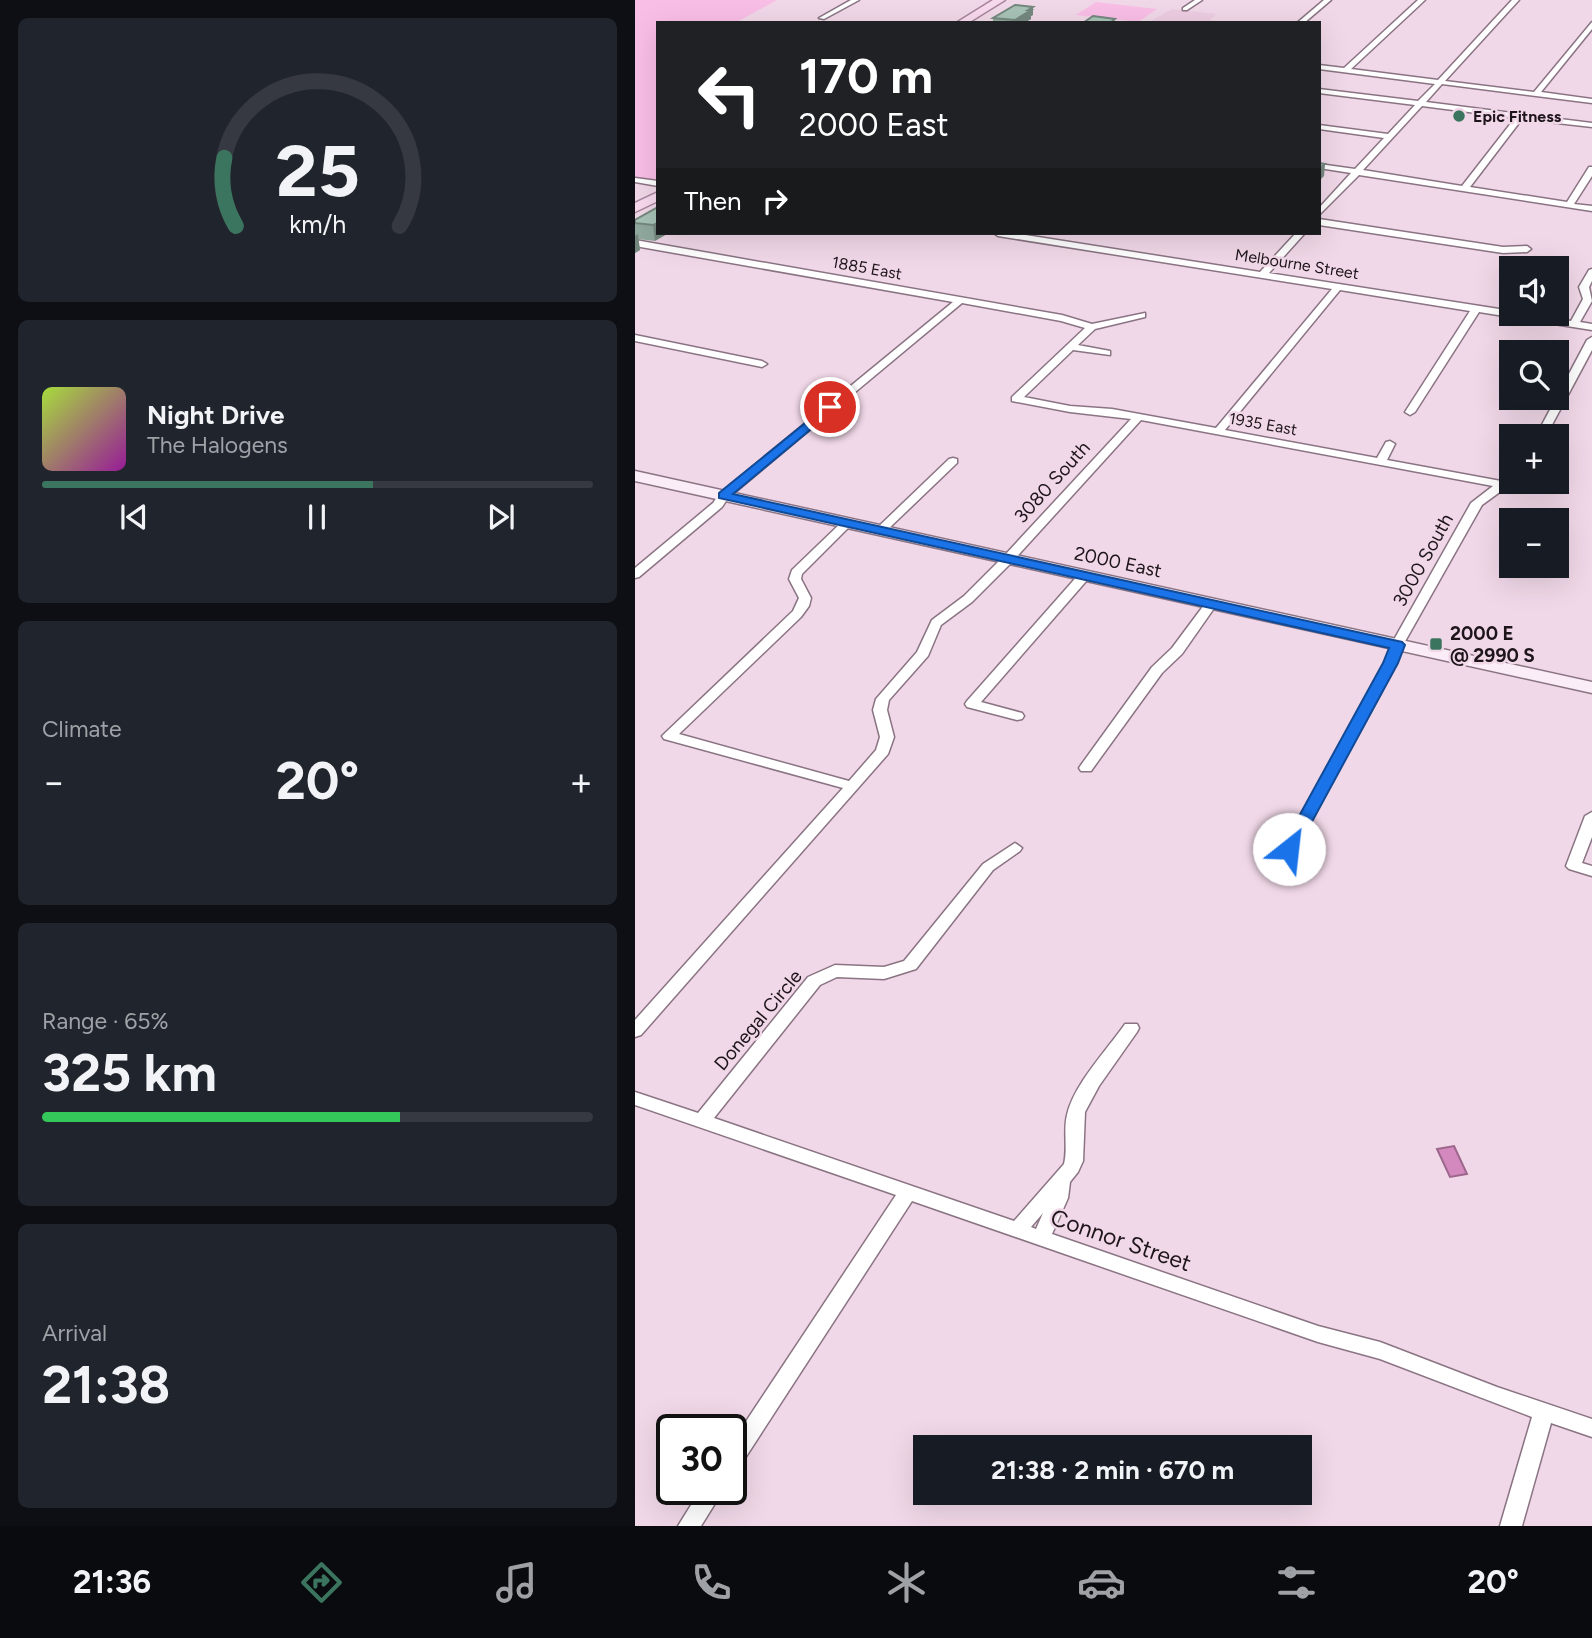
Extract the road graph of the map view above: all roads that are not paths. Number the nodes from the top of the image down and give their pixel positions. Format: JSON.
{"nodes":[{"id":1,"x":856,"y":0,"type":"edge"},
{"id":2,"x":1000,"y":0,"type":"edge"},
{"id":3,"x":1199,"y":0,"type":"edge"},
{"id":4,"x":1328,"y":0,"type":"edge"},
{"id":5,"x":1422,"y":0,"type":"edge"},
{"id":6,"x":1516,"y":0,"type":"edge"},
{"id":7,"x":1185,"y":9,"type":"dead end"},
{"id":8,"x":822,"y":18,"type":"dead end"},
{"id":9,"x":964,"y":21,"type":"edge"},
{"id":10,"x":1302,"y":21,"type":"edge"},
{"id":11,"x":1592,"y":24,"type":"edge"},
{"id":12,"x":1321,"y":67,"type":"edge"},
{"id":13,"x":1345,"y":71,"type":"junction"},
{"id":14,"x":1439,"y":82,"type":"junction"},
{"id":15,"x":1321,"y":91,"type":"edge"},
{"id":16,"x":1536,"y":94,"type":"junction"},
{"id":17,"x":1592,"y":101,"type":"edge"},
{"id":18,"x":1419,"y":103,"type":"junction"},
{"id":19,"x":1520,"y":116,"type":"junction"},
{"id":20,"x":1592,"y":125,"type":"edge"},
{"id":21,"x":1321,"y":127,"type":"edge"},
{"id":22,"x":1389,"y":136,"type":"junction"},
{"id":23,"x":1321,"y":166,"type":"edge"},
{"id":24,"x":1592,"y":169,"type":"edge"},
{"id":25,"x":1357,"y":172,"type":"junction"},
{"id":26,"x":635,"y":180,"type":"edge"},
{"id":27,"x":656,"y":184,"type":"edge"},
{"id":28,"x":1465,"y":188,"type":"junction"},
{"id":29,"x":656,"y":197,"type":"edge"},
{"id":30,"x":1570,"y":204,"type":"junction"},
{"id":31,"x":635,"y":208,"type":"edge"},
{"id":32,"x":1592,"y":209,"type":"edge"},
{"id":33,"x":1321,"y":211,"type":"edge"},
{"id":34,"x":1321,"y":222,"type":"edge"},
{"id":35,"x":1011,"y":235,"type":"edge"},
{"id":36,"x":1299,"y":235,"type":"edge"},
{"id":37,"x":635,"y":243,"type":"edge"},
{"id":38,"x":1527,"y":249,"type":"dead end"},
{"id":39,"x":1592,"y":272,"type":"edge"},
{"id":40,"x":1263,"y":274,"type":"junction"},
{"id":41,"x":1339,"y":287,"type":"junction"},
{"id":42,"x":959,"y":301,"type":"junction"},
{"id":43,"x":1476,"y":309,"type":"junction"},
{"id":44,"x":1142,"y":314,"type":"dead end"},
{"id":45,"x":1574,"y":324,"type":"junction"},
{"id":46,"x":1092,"y":327,"type":"junction"},
{"id":47,"x":1592,"y":327,"type":"edge"},
{"id":48,"x":635,"y":338,"type":"edge"},
{"id":49,"x":1592,"y":340,"type":"edge"},
{"id":50,"x":1071,"y":347,"type":"junction"},
{"id":51,"x":1107,"y":353,"type":"dead end"},
{"id":52,"x":762,"y":364,"type":"dead end"},
{"id":53,"x":1410,"y":412,"type":"dead end"},
{"id":54,"x":1138,"y":417,"type":"junction"},
{"id":55,"x":1547,"y":424,"type":"edge"},
{"id":56,"x":1218,"y":432,"type":"junction"},
{"id":57,"x":1390,"y":444,"type":"dead end"},
{"id":58,"x":953,"y":461,"type":"dead end"},
{"id":59,"x":1381,"y":462,"type":"junction"},
{"id":60,"x":635,"y":476,"type":"edge"},
{"id":61,"x":1499,"y":480,"type":"edge"},
{"id":62,"x":1499,"y":487,"type":"edge"},
{"id":63,"x":723,"y":496,"type":"junction"},
{"id":64,"x":847,"y":523,"type":"junction"},
{"id":65,"x":880,"y":530,"type":"junction"},
{"id":66,"x":1008,"y":559,"type":"junction"},
{"id":67,"x":635,"y":574,"type":"edge"},
{"id":68,"x":1084,"y":576,"type":"junction"},
{"id":69,"x":1211,"y":604,"type":"junction"},
{"id":70,"x":1397,"y":645,"type":"junction"},
{"id":71,"x":1592,"y":688,"type":"edge"},
{"id":72,"x":1017,"y":716,"type":"dead end"},
{"id":73,"x":1086,"y":768,"type":"dead end"},
{"id":74,"x":852,"y":786,"type":"junction"},
{"id":75,"x":1592,"y":816,"type":"edge"},
{"id":76,"x":1015,"y":848,"type":"dead end"},
{"id":77,"x":1289,"y":849,"type":"dead end"},
{"id":78,"x":1592,"y":871,"type":"edge"},
{"id":79,"x":1131,"y":1028,"type":"dead end"},
{"id":80,"x":635,"y":1031,"type":"edge"},
{"id":81,"x":635,"y":1098,"type":"edge"},
{"id":82,"x":702,"y":1121,"type":"junction"},
{"id":83,"x":1061,"y":1183,"type":"junction"},
{"id":84,"x":908,"y":1192,"type":"junction"},
{"id":85,"x":1017,"y":1230,"type":"junction"},
{"id":86,"x":1041,"y":1238,"type":"junction"},
{"id":87,"x":1544,"y":1411,"type":"junction"},
{"id":88,"x":1592,"y":1428,"type":"edge"},
{"id":89,"x":747,"y":1438,"type":"edge"},
{"id":90,"x":703,"y":1505,"type":"edge"},
{"id":91,"x":689,"y":1526,"type":"edge"},
{"id":92,"x":1511,"y":1526,"type":"edge"}],
"edges":[{"from":1,"to":8,"type":"street"},
{"from":2,"to":9,"type":"main road"},
{"from":3,"to":7,"type":"street"},
{"from":4,"to":10,"type":"street"},
{"from":5,"to":13,"type":"street"},
{"from":6,"to":14,"type":"street"},
{"from":11,"to":16,"type":"street"},
{"from":12,"to":13,"type":"street"},
{"from":13,"to":14,"type":"street"},
{"from":14,"to":16,"type":"street"},
{"from":14,"to":18,"type":"street"},
{"from":15,"to":18,"type":"street"},
{"from":16,"to":17,"type":"street"},
{"from":18,"to":19,"type":"street"},
{"from":18,"to":22,"type":"street"},
{"from":19,"to":20,"type":"street"},
{"from":19,"to":28,"type":"street"},
{"from":21,"to":22,"type":"street"},
{"from":22,"to":25,"type":"street"},
{"from":23,"to":25,"type":"street"},
{"from":24,"to":30,"type":"street"},
{"from":25,"to":28,"type":"street"},
{"from":25,"to":33,"type":"street"},
{"from":26,"to":27,"type":"street"},
{"from":28,"to":30,"type":"street"},
{"from":29,"to":31,"type":"main road"},
{"from":30,"to":32,"type":"street"},
{"from":34,"to":38,"type":"street"},
{"from":35,"to":40,"type":"street","name":"Melbourne Street"},
{"from":36,"to":40,"type":"street"},
{"from":37,"to":42,"type":"street","name":"1885 East"},
{"from":39,"to":45,"type":"street"},
{"from":40,"to":41,"type":"street","name":"Melbourne Street"},
{"from":41,"to":43,"type":"street","name":"Melbourne Street"},
{"from":41,"to":56,"type":"street"},
{"from":42,"to":46,"type":"street","name":"1885 East"},
{"from":42,"to":63,"type":"street"},
{"from":43,"to":45,"type":"street","name":"Melbourne Street"},
{"from":43,"to":53,"type":"street"},
{"from":44,"to":46,"type":"street"},
{"from":45,"to":47,"type":"street","name":"Melbourne Street"},
{"from":46,"to":50,"type":"street"},
{"from":48,"to":52,"type":"street"},
{"from":49,"to":55,"type":"street"},
{"from":50,"to":51,"type":"street"},
{"from":50,"to":54,"type":"street","name":"1935 East"},
{"from":54,"to":56,"type":"street","name":"1935 East"},
{"from":54,"to":66,"type":"street","name":"3080 South"},
{"from":56,"to":59,"type":"street","name":"1935 East"},
{"from":57,"to":59,"type":"street"},
{"from":58,"to":65,"type":"street"},
{"from":59,"to":61,"type":"street","name":"1935 East"},
{"from":60,"to":63,"type":"street","name":"2000 East"},
{"from":62,"to":70,"type":"street","name":"3000 South"},
{"from":63,"to":64,"type":"street","name":"2000 East"},
{"from":63,"to":67,"type":"street"},
{"from":64,"to":65,"type":"street","name":"2000 East"},
{"from":64,"to":74,"type":"street"},
{"from":65,"to":66,"type":"street","name":"2000 East"},
{"from":66,"to":68,"type":"street","name":"2000 East"},
{"from":66,"to":74,"type":"street","name":"3080 South"},
{"from":68,"to":69,"type":"street","name":"2000 East"},
{"from":68,"to":72,"type":"street"},
{"from":69,"to":70,"type":"street","name":"2000 East"},
{"from":69,"to":73,"type":"street"},
{"from":70,"to":71,"type":"street","name":"2000 East"},
{"from":70,"to":77,"type":"street","name":"3000 South"},
{"from":74,"to":80,"type":"street"},
{"from":75,"to":78,"type":"street"},
{"from":76,"to":82,"type":"street","name":"Donegal Circle"},
{"from":79,"to":83,"type":"street"},
{"from":81,"to":82,"type":"street","name":"Connor Street"},
{"from":82,"to":84,"type":"street","name":"Connor Street"},
{"from":83,"to":85,"type":"street"},
{"from":83,"to":86,"type":"street"},
{"from":84,"to":85,"type":"street","name":"Connor Street"},
{"from":84,"to":89,"type":"street"},
{"from":85,"to":86,"type":"street","name":"Connor Street"},
{"from":86,"to":87,"type":"street","name":"Connor Street"},
{"from":87,"to":88,"type":"street","name":"Connor Street"},
{"from":87,"to":92,"type":"street"},
{"from":90,"to":91,"type":"street"}]}
